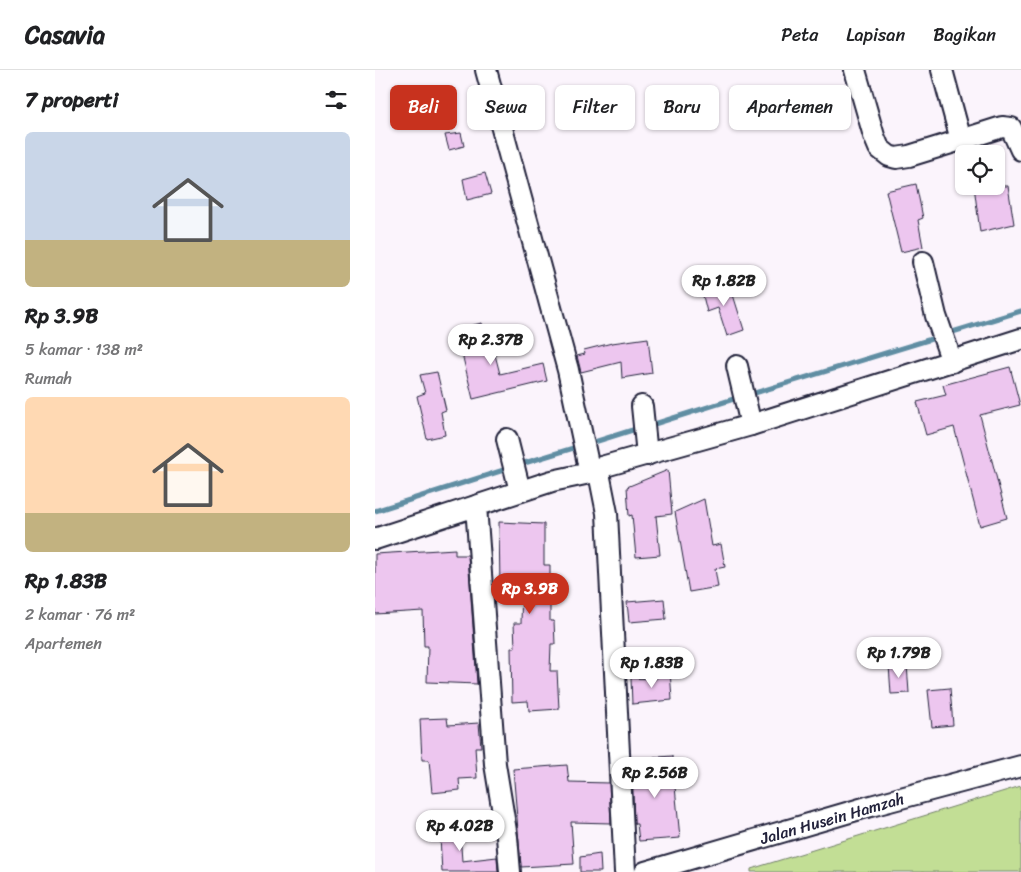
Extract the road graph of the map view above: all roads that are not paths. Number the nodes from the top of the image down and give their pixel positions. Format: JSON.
{"nodes":[{"id":1,"x":486,"y":70,"type":"edge"},
{"id":2,"x":855,"y":70,"type":"edge"},
{"id":3,"x":942,"y":70,"type":"edge"},
{"id":4,"x":961,"y":140,"type":"junction"},
{"id":5,"x":1021,"y":150,"type":"edge"},
{"id":6,"x":923,"y":262,"type":"dead end"},
{"id":7,"x":1021,"y":339,"type":"edge"},
{"id":8,"x":950,"y":357,"type":"junction"},
{"id":9,"x":738,"y":371,"type":"dead end"},
{"id":10,"x":642,"y":412,"type":"dead end"},
{"id":11,"x":750,"y":421,"type":"junction"},
{"id":12,"x":508,"y":444,"type":"dead end"},
{"id":13,"x":646,"y":452,"type":"junction"},
{"id":14,"x":592,"y":468,"type":"junction"},
{"id":15,"x":519,"y":486,"type":"junction"},
{"id":16,"x":476,"y":506,"type":"junction"},
{"id":17,"x":375,"y":539,"type":"edge"},
{"id":18,"x":1021,"y":766,"type":"edge"},
{"id":19,"x":510,"y":872,"type":"edge"},
{"id":20,"x":625,"y":872,"type":"edge"},
{"id":21,"x":645,"y":872,"type":"edge"}],
"edges":[{"from":1,"to":14,"type":"street"},
{"from":2,"to":4,"type":"street"},
{"from":3,"to":4,"type":"street"},
{"from":4,"to":5,"type":"street"},
{"from":6,"to":8,"type":"street"},
{"from":7,"to":8,"type":"street"},
{"from":8,"to":11,"type":"street"},
{"from":9,"to":11,"type":"street"},
{"from":10,"to":13,"type":"street"},
{"from":11,"to":13,"type":"street"},
{"from":12,"to":15,"type":"street"},
{"from":13,"to":14,"type":"street"},
{"from":14,"to":15,"type":"street"},
{"from":14,"to":20,"type":"street"},
{"from":15,"to":16,"type":"street"},
{"from":16,"to":17,"type":"street"},
{"from":16,"to":19,"type":"street"},
{"from":18,"to":21,"type":"street","name":"Jalan Husein Hamzah"}]}
